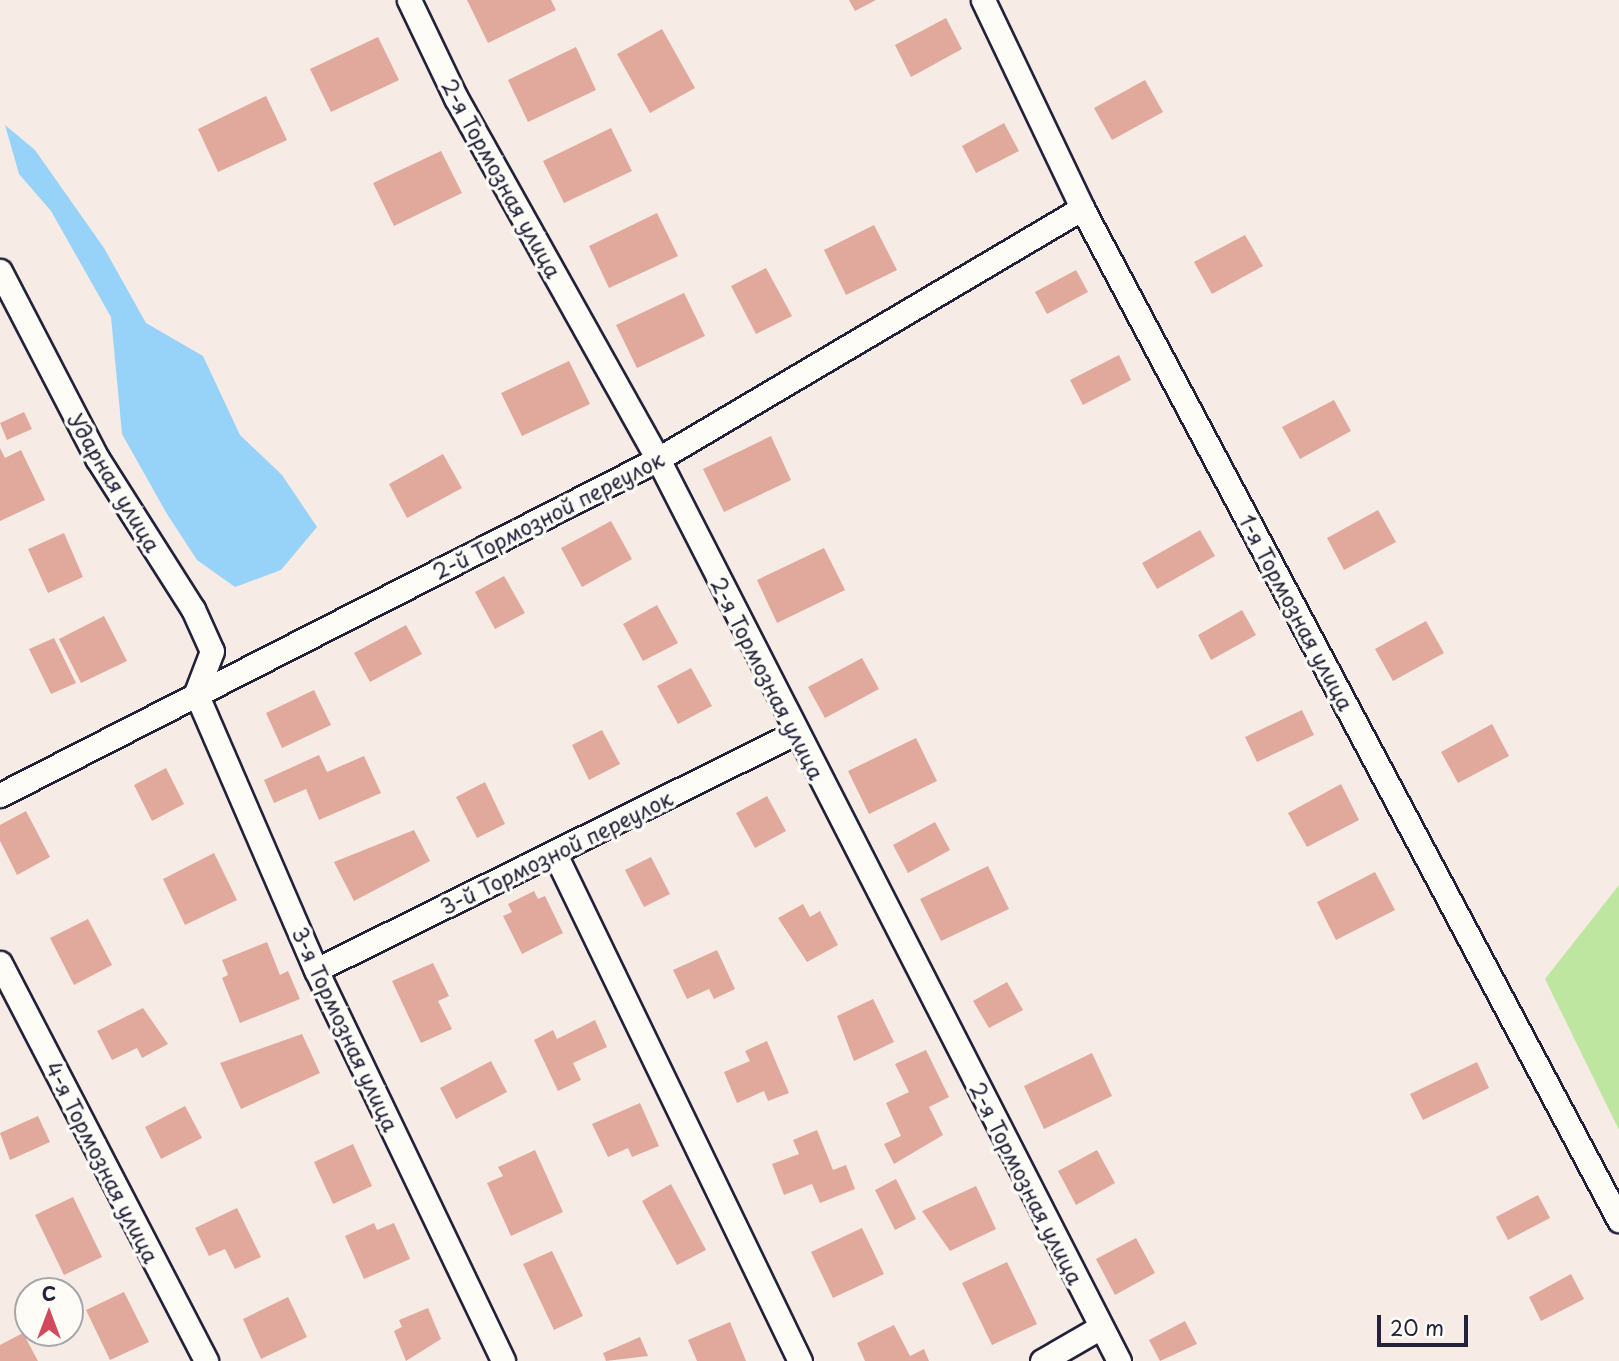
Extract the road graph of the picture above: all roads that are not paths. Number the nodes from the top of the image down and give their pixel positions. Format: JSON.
{"nodes":[{"id":1,"x":409,"y":0,"type":"edge"},
{"id":2,"x":983,"y":0,"type":"edge"},
{"id":3,"x":1082,"y":208,"type":"junction"},
{"id":4,"x":0,"y":271,"type":"edge"},
{"id":5,"x":658,"y":460,"type":"junction"},
{"id":6,"x":196,"y":693,"type":"junction"},
{"id":7,"x":795,"y":733,"type":"junction"},
{"id":8,"x":0,"y":795,"type":"edge"},
{"id":9,"x":555,"y":854,"type":"junction"},
{"id":10,"x":0,"y":963,"type":"edge"},
{"id":11,"x":316,"y":970,"type":"junction"},
{"id":12,"x":1619,"y":1220,"type":"edge"},
{"id":13,"x":1101,"y":1327,"type":"junction"},
{"id":14,"x":206,"y":1361,"type":"edge"},
{"id":15,"x":503,"y":1361,"type":"edge"},
{"id":16,"x":800,"y":1361,"type":"edge"},
{"id":17,"x":1042,"y":1361,"type":"edge"},
{"id":18,"x":1119,"y":1361,"type":"edge"}],
"edges":[{"from":1,"to":5,"type":"street","name":"2-я Тормозная улица"},
{"from":2,"to":3,"type":"street","name":"1-я Тормозная улица"},
{"from":3,"to":5,"type":"street","name":"2-й Тормозной переулок"},
{"from":3,"to":12,"type":"street","name":"1-я Тормозная улица"},
{"from":4,"to":6,"type":"street","name":"Ударная улица"},
{"from":5,"to":6,"type":"street","name":"2-й Тормозной переулок"},
{"from":5,"to":7,"type":"street","name":"2-я Тормозная улица"},
{"from":6,"to":8,"type":"street","name":"2-й Тормозной переулок"},
{"from":6,"to":11,"type":"street","name":"3-я Тормозная улица"},
{"from":7,"to":9,"type":"street","name":"3-й Тормозной переулок"},
{"from":7,"to":13,"type":"street","name":"2-я Тормозная улица"},
{"from":9,"to":11,"type":"street","name":"3-й Тормозной переулок"},
{"from":9,"to":16,"type":"street"},
{"from":10,"to":14,"type":"street","name":"4-я Тормозная улица"},
{"from":11,"to":15,"type":"street","name":"3-я Тормозная улица"},
{"from":13,"to":17,"type":"street"},
{"from":13,"to":18,"type":"street","name":"2-я Тормозная улица"}]}
